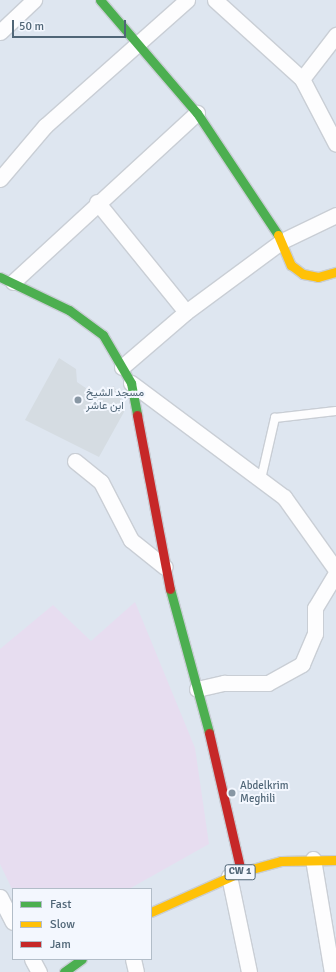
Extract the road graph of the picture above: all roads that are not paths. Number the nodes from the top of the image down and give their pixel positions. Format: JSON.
{"nodes":[{"id":1,"x":34,"y":0,"type":"edge"},
{"id":2,"x":100,"y":0,"type":"edge"},
{"id":3,"x":187,"y":0,"type":"edge"},
{"id":4,"x":215,"y":0,"type":"edge"},
{"id":5,"x":0,"y":32,"type":"edge"},
{"id":6,"x":336,"y":35,"type":"edge"},
{"id":7,"x":137,"y":43,"type":"junction"},
{"id":8,"x":302,"y":79,"type":"junction"},
{"id":9,"x":197,"y":113,"type":"junction"},
{"id":10,"x":336,"y":141,"type":"edge"},
{"id":11,"x":0,"y":179,"type":"edge"},
{"id":12,"x":97,"y":202,"type":"junction"},
{"id":13,"x":336,"y":215,"type":"edge"},
{"id":14,"x":282,"y":241,"type":"junction"},
{"id":15,"x":336,"y":272,"type":"edge"},
{"id":16,"x":6,"y":280,"type":"edge"},
{"id":17,"x":186,"y":312,"type":"junction"},
{"id":18,"x":122,"y":367,"type":"junction"},
{"id":19,"x":132,"y":383,"type":"junction"},
{"id":20,"x":336,"y":411,"type":"edge"},
{"id":21,"x":75,"y":462,"type":"dead end"},
{"id":22,"x":261,"y":479,"type":"junction"},
{"id":23,"x":165,"y":567,"type":"junction"},
{"id":24,"x":336,"y":571,"type":"edge"},
{"id":25,"x":197,"y":689,"type":"junction"},
{"id":26,"x":313,"y":859,"type":"junction"},
{"id":27,"x":336,"y":860,"type":"edge"},
{"id":28,"x":235,"y":874,"type":"junction"},
{"id":29,"x":0,"y":897,"type":"edge"},
{"id":30,"x":152,"y":912,"type":"edge"},
{"id":31,"x":8,"y":920,"type":"edge"},
{"id":32,"x":33,"y":960,"type":"edge"},
{"id":33,"x":81,"y":960,"type":"edge"},
{"id":34,"x":133,"y":960,"type":"edge"},
{"id":35,"x":39,"y":972,"type":"edge"},
{"id":36,"x":64,"y":972,"type":"edge"},
{"id":37,"x":136,"y":972,"type":"edge"},
{"id":38,"x":249,"y":972,"type":"edge"},
{"id":39,"x":332,"y":972,"type":"edge"}],
"edges":[{"from":1,"to":5,"type":"street"},
{"from":2,"to":7,"type":"street"},
{"from":3,"to":7,"type":"street"},
{"from":4,"to":8,"type":"street"},
{"from":6,"to":8,"type":"street"},
{"from":7,"to":9,"type":"street"},
{"from":7,"to":11,"type":"street"},
{"from":8,"to":10,"type":"street"},
{"from":9,"to":12,"type":"street"},
{"from":9,"to":14,"type":"street"},
{"from":12,"to":16,"type":"street"},
{"from":12,"to":17,"type":"street"},
{"from":13,"to":14,"type":"street"},
{"from":14,"to":15,"type":"street"},
{"from":14,"to":17,"type":"street"},
{"from":16,"to":18,"type":"street"},
{"from":17,"to":18,"type":"street"},
{"from":18,"to":19,"type":"street"},
{"from":19,"to":22,"type":"street"},
{"from":19,"to":23,"type":"street"},
{"from":20,"to":22,"type":"lane"},
{"from":21,"to":23,"type":"street"},
{"from":22,"to":24,"type":"street"},
{"from":23,"to":25,"type":"street"},
{"from":24,"to":25,"type":"street"},
{"from":25,"to":28,"type":"street"},
{"from":26,"to":27,"type":"street","number":"CW 1"},
{"from":26,"to":28,"type":"street","number":"CW 1"},
{"from":26,"to":39,"type":"street"},
{"from":28,"to":30,"type":"street","number":"CW 1"},
{"from":28,"to":38,"type":"street"},
{"from":29,"to":31,"type":"street"},
{"from":32,"to":35,"type":"street"},
{"from":33,"to":36,"type":"street"},
{"from":34,"to":37,"type":"street"}]}
